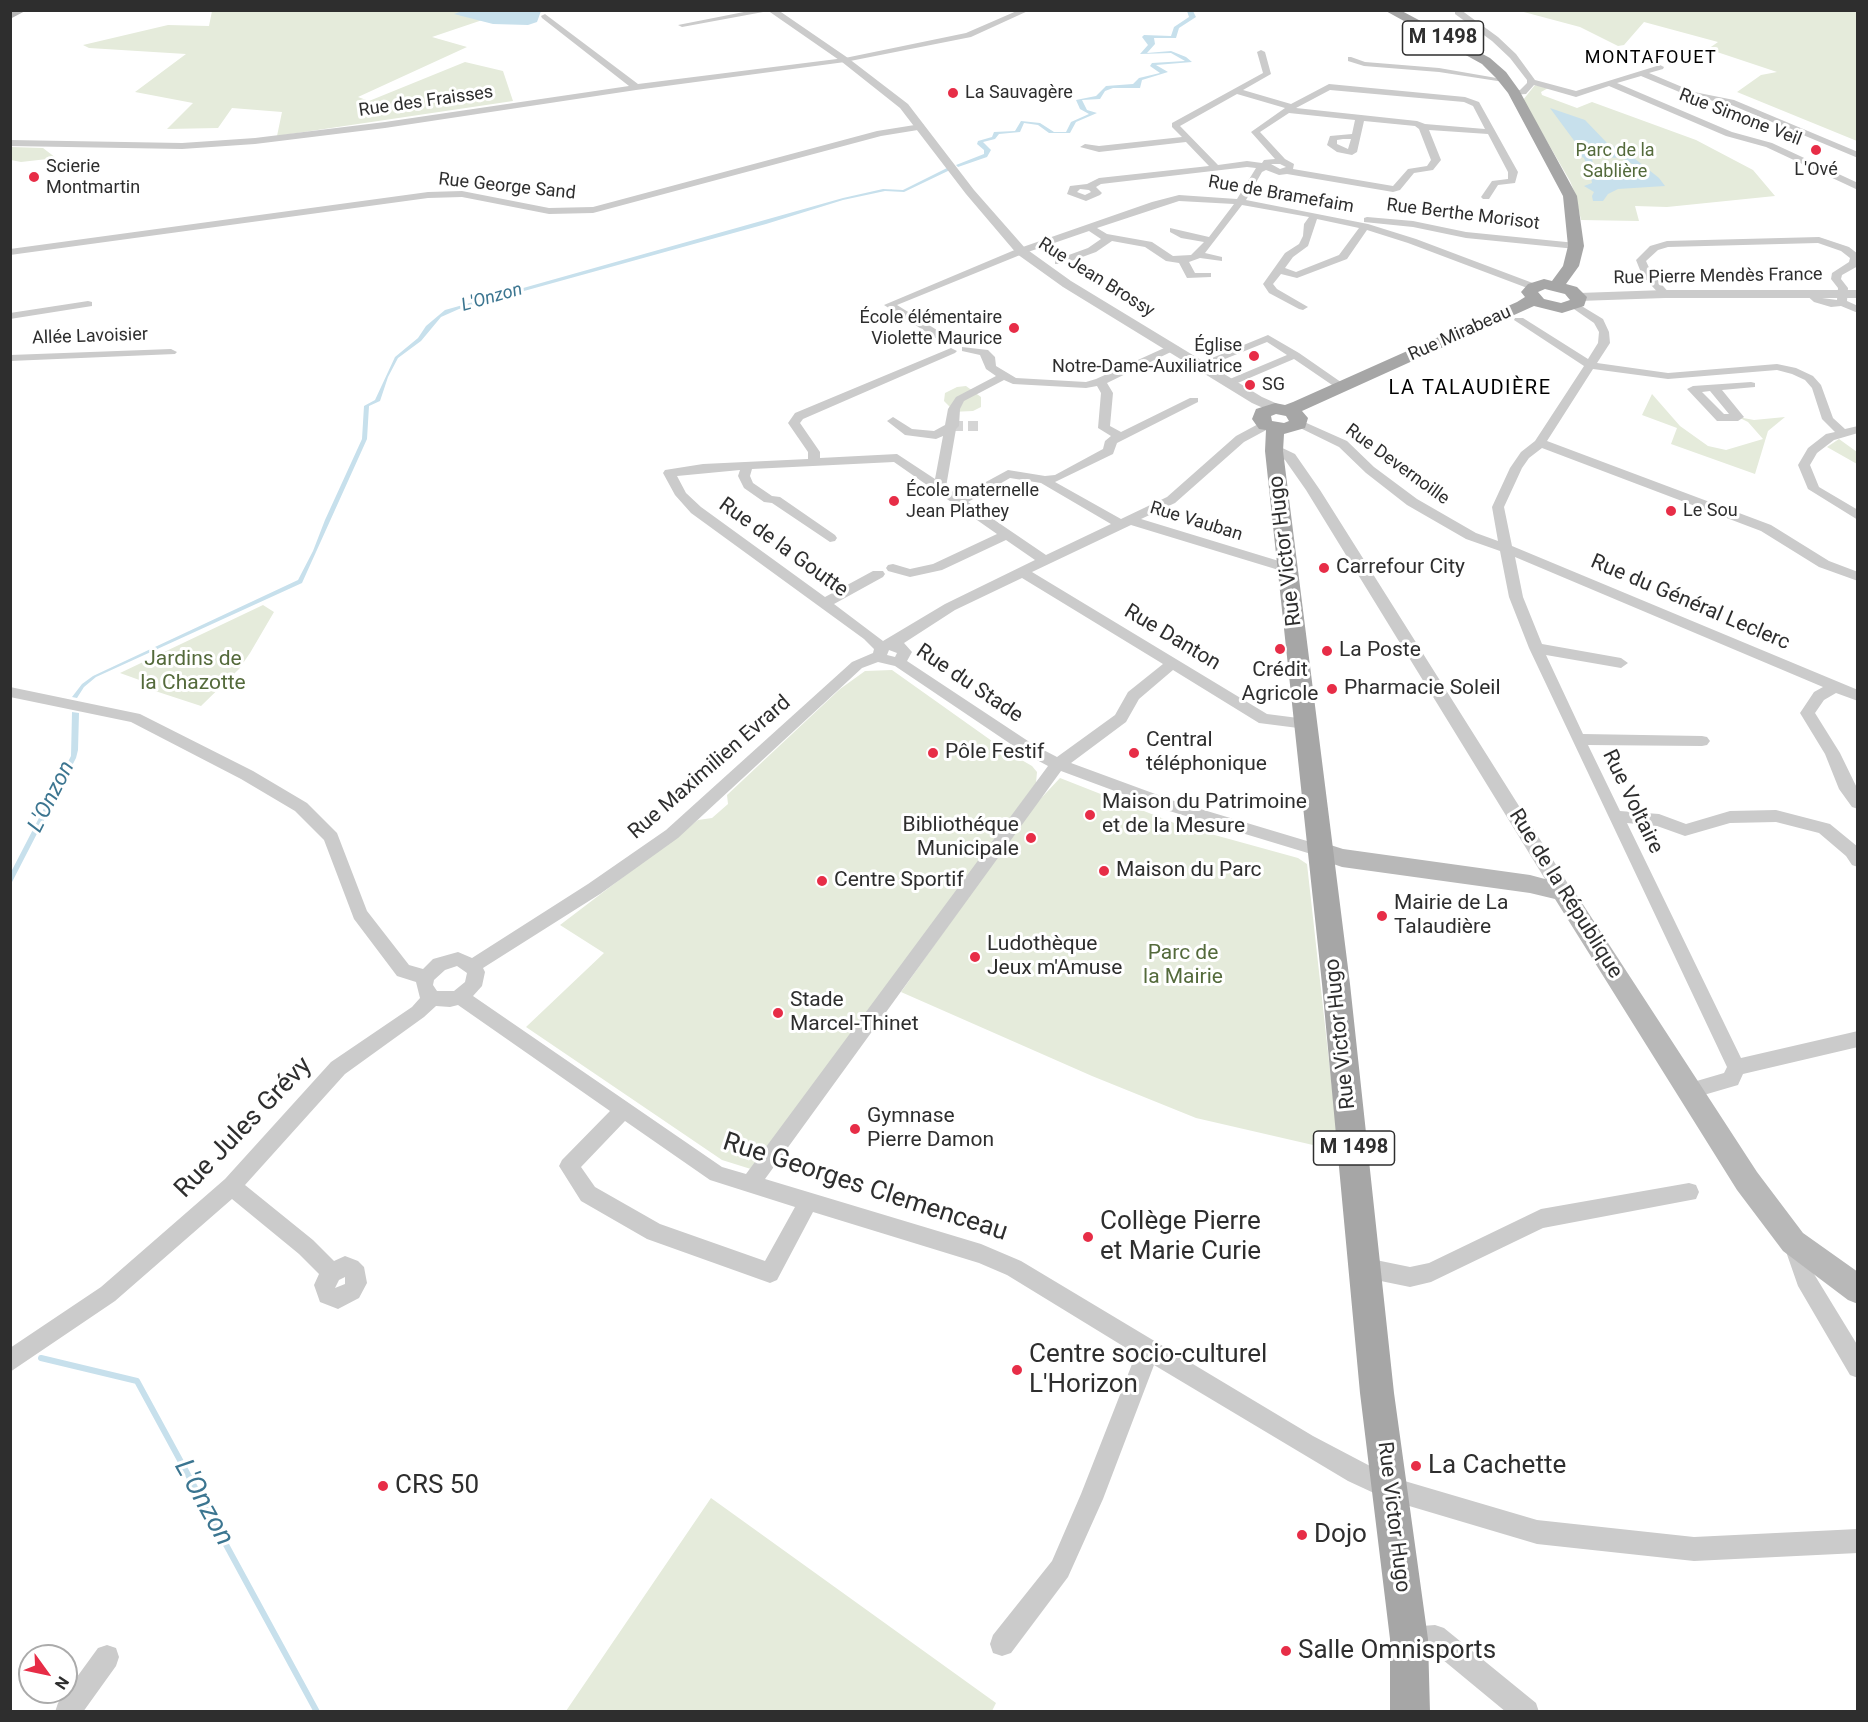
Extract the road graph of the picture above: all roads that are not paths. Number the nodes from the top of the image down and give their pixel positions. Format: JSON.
{"nodes":[{"id":1,"x":22,"y":10,"type":"edge"},
{"id":2,"x":771,"y":10,"type":"edge"},
{"id":3,"x":1027,"y":10,"type":"edge"},
{"id":4,"x":1390,"y":10,"type":"edge"},
{"id":5,"x":1458,"y":12,"type":"dead end"},
{"id":6,"x":10,"y":16,"type":"edge"},
{"id":7,"x":545,"y":16,"type":"dead end"},
{"id":8,"x":682,"y":25,"type":"dead end"},
{"id":9,"x":1261,"y":52,"type":"dead end"},
{"id":10,"x":1351,"y":59,"type":"dead end"},
{"id":11,"x":845,"y":60,"type":"junction"},
{"id":12,"x":1660,"y":67,"type":"dead end"},
{"id":13,"x":1642,"y":73,"type":"junction"},
{"id":14,"x":1504,"y":80,"type":"junction"},
{"id":15,"x":1532,"y":82,"type":"junction"},
{"id":16,"x":1609,"y":83,"type":"junction"},
{"id":17,"x":636,"y":87,"type":"junction"},
{"id":18,"x":1236,"y":91,"type":"junction"},
{"id":19,"x":1514,"y":93,"type":"junction"},
{"id":20,"x":1290,"y":109,"type":"junction"},
{"id":21,"x":1360,"y":118,"type":"junction"},
{"id":22,"x":921,"y":127,"type":"junction"},
{"id":23,"x":1423,"y":127,"type":"junction"},
{"id":24,"x":1493,"y":132,"type":"junction"},
{"id":25,"x":1356,"y":137,"type":"dead end"},
{"id":26,"x":1188,"y":139,"type":"junction"},
{"id":27,"x":10,"y":143,"type":"edge"},
{"id":28,"x":1084,"y":147,"type":"dead end"},
{"id":29,"x":1857,"y":155,"type":"edge"},
{"id":30,"x":1282,"y":161,"type":"junction"},
{"id":31,"x":1265,"y":166,"type":"junction"},
{"id":32,"x":1216,"y":168,"type":"junction"},
{"id":33,"x":1287,"y":171,"type":"junction"},
{"id":34,"x":1089,"y":187,"type":"dead end"},
{"id":35,"x":1857,"y":188,"type":"edge"},
{"id":36,"x":1486,"y":197,"type":"dead end"},
{"id":37,"x":1240,"y":202,"type":"junction"},
{"id":38,"x":1315,"y":215,"type":"junction"},
{"id":39,"x":1346,"y":221,"type":"junction"},
{"id":40,"x":1365,"y":226,"type":"junction"},
{"id":41,"x":1090,"y":227,"type":"junction"},
{"id":42,"x":1173,"y":230,"type":"dead end"},
{"id":43,"x":1110,"y":238,"type":"junction"},
{"id":44,"x":1212,"y":240,"type":"junction"},
{"id":45,"x":1570,"y":245,"type":"junction"},
{"id":46,"x":1021,"y":251,"type":"junction"},
{"id":47,"x":10,"y":252,"type":"edge"},
{"id":48,"x":1198,"y":254,"type":"junction"},
{"id":49,"x":1218,"y":259,"type":"dead end"},
{"id":50,"x":1183,"y":260,"type":"junction"},
{"id":51,"x":1059,"y":262,"type":"dead end"},
{"id":52,"x":1279,"y":270,"type":"junction"},
{"id":53,"x":1207,"y":275,"type":"dead end"},
{"id":54,"x":1557,"y":285,"type":"junction"},
{"id":55,"x":1534,"y":293,"type":"junction"},
{"id":56,"x":1665,"y":294,"type":"junction"},
{"id":57,"x":1857,"y":294,"type":"edge"},
{"id":58,"x":1843,"y":298,"type":"junction"},
{"id":59,"x":1577,"y":301,"type":"junction"},
{"id":60,"x":88,"y":304,"type":"dead end"},
{"id":61,"x":1303,"y":307,"type":"dead end"},
{"id":62,"x":1857,"y":310,"type":"edge"},
{"id":63,"x":10,"y":316,"type":"edge"},
{"id":64,"x":1519,"y":320,"type":"dead end"},
{"id":65,"x":952,"y":347,"type":"junction"},
{"id":66,"x":1173,"y":347,"type":"junction"},
{"id":67,"x":171,"y":352,"type":"dead end"},
{"id":68,"x":1295,"y":355,"type":"junction"},
{"id":69,"x":10,"y":358,"type":"edge"},
{"id":70,"x":1201,"y":365,"type":"junction"},
{"id":71,"x":1590,"y":365,"type":"junction"},
{"id":72,"x":1725,"y":370,"type":"junction"},
{"id":73,"x":1682,"y":374,"type":"junction"},
{"id":74,"x":1004,"y":376,"type":"junction"},
{"id":75,"x":1100,"y":382,"type":"junction"},
{"id":76,"x":1229,"y":383,"type":"junction"},
{"id":77,"x":1342,"y":387,"type":"junction"},
{"id":78,"x":1713,"y":387,"type":"junction"},
{"id":79,"x":1693,"y":388,"type":"junction"},
{"id":80,"x":1194,"y":400,"type":"dead end"},
{"id":81,"x":1275,"y":415,"type":"junction"},
{"id":82,"x":893,"y":420,"type":"dead end"},
{"id":83,"x":953,"y":426,"type":"junction"},
{"id":84,"x":1857,"y":429,"type":"edge"},
{"id":85,"x":1843,"y":433,"type":"junction"},
{"id":86,"x":1120,"y":436,"type":"junction"},
{"id":87,"x":1540,"y":442,"type":"junction"},
{"id":88,"x":1274,"y":450,"type":"junction"},
{"id":89,"x":814,"y":462,"type":"junction"},
{"id":90,"x":747,"y":466,"type":"junction"},
{"id":91,"x":1045,"y":480,"type":"junction"},
{"id":92,"x":940,"y":487,"type":"junction"},
{"id":93,"x":960,"y":501,"type":"junction"},
{"id":94,"x":1857,"y":516,"type":"edge"},
{"id":95,"x":1125,"y":522,"type":"junction"},
{"id":96,"x":1007,"y":534,"type":"junction"},
{"id":97,"x":830,"y":538,"type":"dead end"},
{"id":98,"x":1507,"y":549,"type":"junction"},
{"id":99,"x":1045,"y":561,"type":"junction"},
{"id":100,"x":893,"y":568,"type":"dead end"},
{"id":101,"x":1287,"y":568,"type":"junction"},
{"id":102,"x":1022,"y":572,"type":"junction"},
{"id":103,"x":878,"y":574,"type":"dead end"},
{"id":104,"x":1857,"y":577,"type":"edge"},
{"id":105,"x":823,"y":604,"type":"junction"},
{"id":106,"x":1536,"y":648,"type":"junction"},
{"id":107,"x":884,"y":649,"type":"junction"},
{"id":108,"x":1173,"y":663,"type":"junction"},
{"id":109,"x":1622,"y":663,"type":"dead end"},
{"id":110,"x":1835,"y":687,"type":"junction"},
{"id":111,"x":10,"y":692,"type":"edge"},
{"id":112,"x":1857,"y":696,"type":"edge"},
{"id":113,"x":1306,"y":724,"type":"junction"},
{"id":114,"x":1578,"y":739,"type":"junction"},
{"id":115,"x":1702,"y":741,"type":"dead end"},
{"id":116,"x":1058,"y":764,"type":"junction"},
{"id":117,"x":1857,"y":803,"type":"edge"},
{"id":118,"x":1615,"y":816,"type":"junction"},
{"id":119,"x":1321,"y":851,"type":"junction"},
{"id":120,"x":1857,"y":861,"type":"edge"},
{"id":121,"x":1563,"y":892,"type":"junction"},
{"id":122,"x":472,"y":966,"type":"junction"},
{"id":123,"x":426,"y":977,"type":"junction"},
{"id":124,"x":460,"y":997,"type":"junction"},
{"id":125,"x":432,"y":998,"type":"junction"},
{"id":126,"x":1857,"y":1039,"type":"edge"},
{"id":127,"x":1736,"y":1067,"type":"junction"},
{"id":128,"x":1690,"y":1091,"type":"junction"},
{"id":129,"x":623,"y":1110,"type":"junction"},
{"id":130,"x":750,"y":1184,"type":"junction"},
{"id":131,"x":232,"y":1186,"type":"junction"},
{"id":132,"x":1689,"y":1192,"type":"dead end"},
{"id":133,"x":808,"y":1202,"type":"junction"},
{"id":134,"x":1793,"y":1242,"type":"junction"},
{"id":135,"x":1366,"y":1268,"type":"junction"},
{"id":136,"x":332,"y":1274,"type":"dead end"},
{"id":137,"x":1857,"y":1290,"type":"edge"},
{"id":138,"x":1149,"y":1348,"type":"junction"},
{"id":139,"x":10,"y":1361,"type":"edge"},
{"id":140,"x":1857,"y":1367,"type":"edge"},
{"id":141,"x":1389,"y":1488,"type":"junction"},
{"id":142,"x":1857,"y":1541,"type":"edge"},
{"id":143,"x":1409,"y":1639,"type":"junction"},
{"id":144,"x":1002,"y":1644,"type":"dead end"},
{"id":145,"x":107,"y":1657,"type":"dead end"},
{"id":146,"x":68,"y":1712,"type":"edge"},
{"id":147,"x":1410,"y":1712,"type":"edge"},
{"id":148,"x":1527,"y":1712,"type":"edge"}],
"edges":[{"from":1,"to":6,"type":"main road"},
{"from":2,"to":8,"type":"street"},
{"from":2,"to":11,"type":"street","name":"Rue Jean Brossy"},
{"from":3,"to":11,"type":"street","name":"Rue des Fraisses"},
{"from":4,"to":14,"type":"main road","number":"M 1498"},
{"from":5,"to":15,"type":"street"},
{"from":7,"to":17,"type":"street"},
{"from":9,"to":18,"type":"street"},
{"from":10,"to":14,"type":"street"},
{"from":11,"to":17,"type":"street","name":"Rue des Fraisses"},
{"from":11,"to":22,"type":"street","name":"Rue Jean Brossy"},
{"from":12,"to":13,"type":"street"},
{"from":13,"to":16,"type":"street"},
{"from":13,"to":29,"type":"street"},
{"from":14,"to":19,"type":"main road","number":"M 1498"},
{"from":15,"to":16,"type":"street"},
{"from":15,"to":19,"type":"street"},
{"from":16,"to":35,"type":"street","name":"Rue Simone Veil"},
{"from":17,"to":27,"type":"street","name":"Rue des Fraisses"},
{"from":18,"to":20,"type":"street"},
{"from":18,"to":26,"type":"street"},
{"from":19,"to":45,"type":"main road","number":"M 1498"},
{"from":20,"to":21,"type":"street"},
{"from":20,"to":24,"type":"street"},
{"from":20,"to":30,"type":"street"},
{"from":21,"to":23,"type":"street"},
{"from":21,"to":25,"type":"street"},
{"from":22,"to":46,"type":"street","name":"Rue Jean Brossy"},
{"from":22,"to":47,"type":"street","name":"Rue George Sand"},
{"from":23,"to":24,"type":"street"},
{"from":23,"to":33,"type":"street"},
{"from":24,"to":36,"type":"street"},
{"from":26,"to":28,"type":"street"},
{"from":26,"to":32,"type":"street"},
{"from":30,"to":31,"type":"street"},
{"from":30,"to":33,"type":"street"},
{"from":31,"to":32,"type":"street"},
{"from":31,"to":33,"type":"street"},
{"from":31,"to":37,"type":"street"},
{"from":32,"to":34,"type":"street"},
{"from":37,"to":38,"type":"street","name":"Rue de Bramefaim"},
{"from":37,"to":41,"type":"street","name":"Rue de Bramefaim"},
{"from":37,"to":44,"type":"street"},
{"from":38,"to":39,"type":"street","name":"Rue de Bramefaim"},
{"from":38,"to":52,"type":"street"},
{"from":39,"to":40,"type":"street","name":"Rue de Bramefaim"},
{"from":39,"to":45,"type":"street","name":"Rue Berthe Morisot"},
{"from":40,"to":52,"type":"street"},
{"from":40,"to":55,"type":"street","name":"Rue de Bramefaim"},
{"from":41,"to":43,"type":"street"},
{"from":41,"to":46,"type":"street","name":"Rue de Bramefaim"},
{"from":42,"to":44,"type":"street"},
{"from":43,"to":50,"type":"street"},
{"from":43,"to":51,"type":"street"},
{"from":44,"to":48,"type":"street"},
{"from":45,"to":54,"type":"main road","number":"M 1498"},
{"from":46,"to":65,"type":"street","name":"Rue de Bramefaim"},
{"from":46,"to":66,"type":"street","name":"Rue Jean Brossy"},
{"from":48,"to":49,"type":"street"},
{"from":48,"to":50,"type":"street"},
{"from":50,"to":53,"type":"street"},
{"from":52,"to":61,"type":"street"},
{"from":54,"to":55,"type":"main road"},
{"from":54,"to":59,"type":"main road"},
{"from":55,"to":59,"type":"main road"},
{"from":55,"to":77,"type":"main road","name":"Rue Mirabeau"},
{"from":56,"to":58,"type":"street","name":"Rue Pierre Mendès France"},
{"from":56,"to":58,"type":"street"},
{"from":56,"to":59,"type":"street","name":"Rue Pierre Mendès France"},
{"from":57,"to":58,"type":"street","name":"Rue Pierre Mendès France"},
{"from":58,"to":62,"type":"street"},
{"from":59,"to":71,"type":"street","name":"Rue Voltaire"},
{"from":60,"to":63,"type":"street"},
{"from":64,"to":71,"type":"street"},
{"from":65,"to":74,"type":"street"},
{"from":65,"to":89,"type":"street"},
{"from":66,"to":70,"type":"street","name":"Rue Jean Brossy"},
{"from":66,"to":75,"type":"street"},
{"from":67,"to":69,"type":"street","name":"Allée Lavoisier"},
{"from":68,"to":70,"type":"street"},
{"from":68,"to":76,"type":"street"},
{"from":68,"to":77,"type":"street"},
{"from":70,"to":76,"type":"street","name":"Rue Jean Brossy"},
{"from":71,"to":73,"type":"street"},
{"from":71,"to":87,"type":"street","name":"Rue Voltaire"},
{"from":72,"to":73,"type":"street"},
{"from":72,"to":78,"type":"street"},
{"from":72,"to":85,"type":"street"},
{"from":73,"to":79,"type":"street"},
{"from":74,"to":75,"type":"street"},
{"from":74,"to":83,"type":"street"},
{"from":75,"to":86,"type":"street"},
{"from":76,"to":81,"type":"street","name":"Rue Jean Brossy"},
{"from":77,"to":81,"type":"main road","name":"Rue Mirabeau"},
{"from":78,"to":79,"type":"street"},
{"from":78,"to":79,"type":"street"},
{"from":80,"to":86,"type":"street"},
{"from":81,"to":88,"type":"main road","name":"Rue Victor Hugo","number":"M 1498"},
{"from":81,"to":95,"type":"street","name":"Rue Maximilien Evrard"},
{"from":81,"to":98,"type":"street","name":"Rue Devernoille"},
{"from":82,"to":83,"type":"street"},
{"from":83,"to":92,"type":"street"},
{"from":84,"to":85,"type":"street"},
{"from":85,"to":94,"type":"street"},
{"from":86,"to":91,"type":"street"},
{"from":87,"to":98,"type":"street","name":"Rue Voltaire"},
{"from":87,"to":104,"type":"street"},
{"from":88,"to":101,"type":"main road","name":"Rue Victor Hugo","number":"M 1498"},
{"from":88,"to":121,"type":"street","name":"Rue de la République"},
{"from":89,"to":90,"type":"street"},
{"from":89,"to":92,"type":"street"},
{"from":90,"to":97,"type":"street"},
{"from":90,"to":105,"type":"street","name":"Rue de la Goutte"},
{"from":91,"to":93,"type":"street"},
{"from":91,"to":95,"type":"street","name":"Rue Vauban"},
{"from":92,"to":93,"type":"street"},
{"from":93,"to":96,"type":"street"},
{"from":95,"to":99,"type":"street","name":"Rue Maximilien Evrard"},
{"from":95,"to":101,"type":"street","name":"Rue Vauban"},
{"from":96,"to":99,"type":"street"},
{"from":96,"to":100,"type":"street"},
{"from":98,"to":106,"type":"street","name":"Rue Voltaire"},
{"from":98,"to":110,"type":"street","name":"Rue du Général Leclerc"},
{"from":99,"to":102,"type":"street","name":"Rue Maximilien Evrard"},
{"from":101,"to":113,"type":"main road","name":"Rue Victor Hugo","number":"M 1498"},
{"from":102,"to":107,"type":"street","name":"Rue Maximilien Evrard"},
{"from":102,"to":108,"type":"street","name":"Rue Danton"},
{"from":103,"to":105,"type":"street"},
{"from":105,"to":107,"type":"street","name":"Rue de la Goutte"},
{"from":106,"to":109,"type":"street"},
{"from":106,"to":114,"type":"street","name":"Rue Voltaire"},
{"from":107,"to":116,"type":"street","name":"Rue du Stade"},
{"from":107,"to":122,"type":"street","name":"Rue Maximilien Evrard"},
{"from":108,"to":113,"type":"street","name":"Rue Danton"},
{"from":108,"to":116,"type":"street"},
{"from":110,"to":112,"type":"street","name":"Rue du Général Leclerc"},
{"from":110,"to":117,"type":"street"},
{"from":111,"to":123,"type":"street"},
{"from":113,"to":119,"type":"main road","name":"Rue Victor Hugo","number":"M 1498"},
{"from":114,"to":115,"type":"street"},
{"from":114,"to":118,"type":"street","name":"Rue Voltaire"},
{"from":116,"to":119,"type":"street","name":"Rue du Stade"},
{"from":116,"to":130,"type":"street"},
{"from":118,"to":120,"type":"street"},
{"from":118,"to":127,"type":"street","name":"Rue Voltaire"},
{"from":119,"to":121,"type":"main road"},
{"from":119,"to":135,"type":"main road","name":"Rue Victor Hugo","number":"M 1498"},
{"from":121,"to":128,"type":"main road","name":"Rue de la République"},
{"from":122,"to":123,"type":"street"},
{"from":122,"to":124,"type":"street"},
{"from":123,"to":125,"type":"street"},
{"from":124,"to":125,"type":"street"},
{"from":124,"to":129,"type":"street","name":"Rue Georges Clemenceau"},
{"from":125,"to":131,"type":"street","name":"Rue Jules Grévy"},
{"from":126,"to":127,"type":"street"},
{"from":127,"to":128,"type":"street"},
{"from":128,"to":134,"type":"main road","name":"Rue de la République"},
{"from":129,"to":130,"type":"street","name":"Rue Georges Clemenceau"},
{"from":129,"to":133,"type":"street"},
{"from":130,"to":133,"type":"street","name":"Rue Georges Clemenceau"},
{"from":131,"to":136,"type":"street"},
{"from":131,"to":139,"type":"street","name":"Rue Jules Grévy"},
{"from":132,"to":135,"type":"street"},
{"from":133,"to":138,"type":"street","name":"Rue Georges Clemenceau"},
{"from":134,"to":137,"type":"main road","name":"Rue de la République"},
{"from":134,"to":140,"type":"street"},
{"from":135,"to":141,"type":"main road","name":"Rue Victor Hugo","number":"M 1498"},
{"from":138,"to":141,"type":"street","name":"Rue Georges Clemenceau"},
{"from":138,"to":144,"type":"street"},
{"from":141,"to":142,"type":"street","name":"Rue Georges Clemenceau"},
{"from":141,"to":143,"type":"main road","name":"Rue Victor Hugo","number":"M 1498"},
{"from":143,"to":147,"type":"main road","name":"Rue Victor Hugo","number":"M 1498"},
{"from":143,"to":148,"type":"street"},
{"from":145,"to":146,"type":"street"}]}
